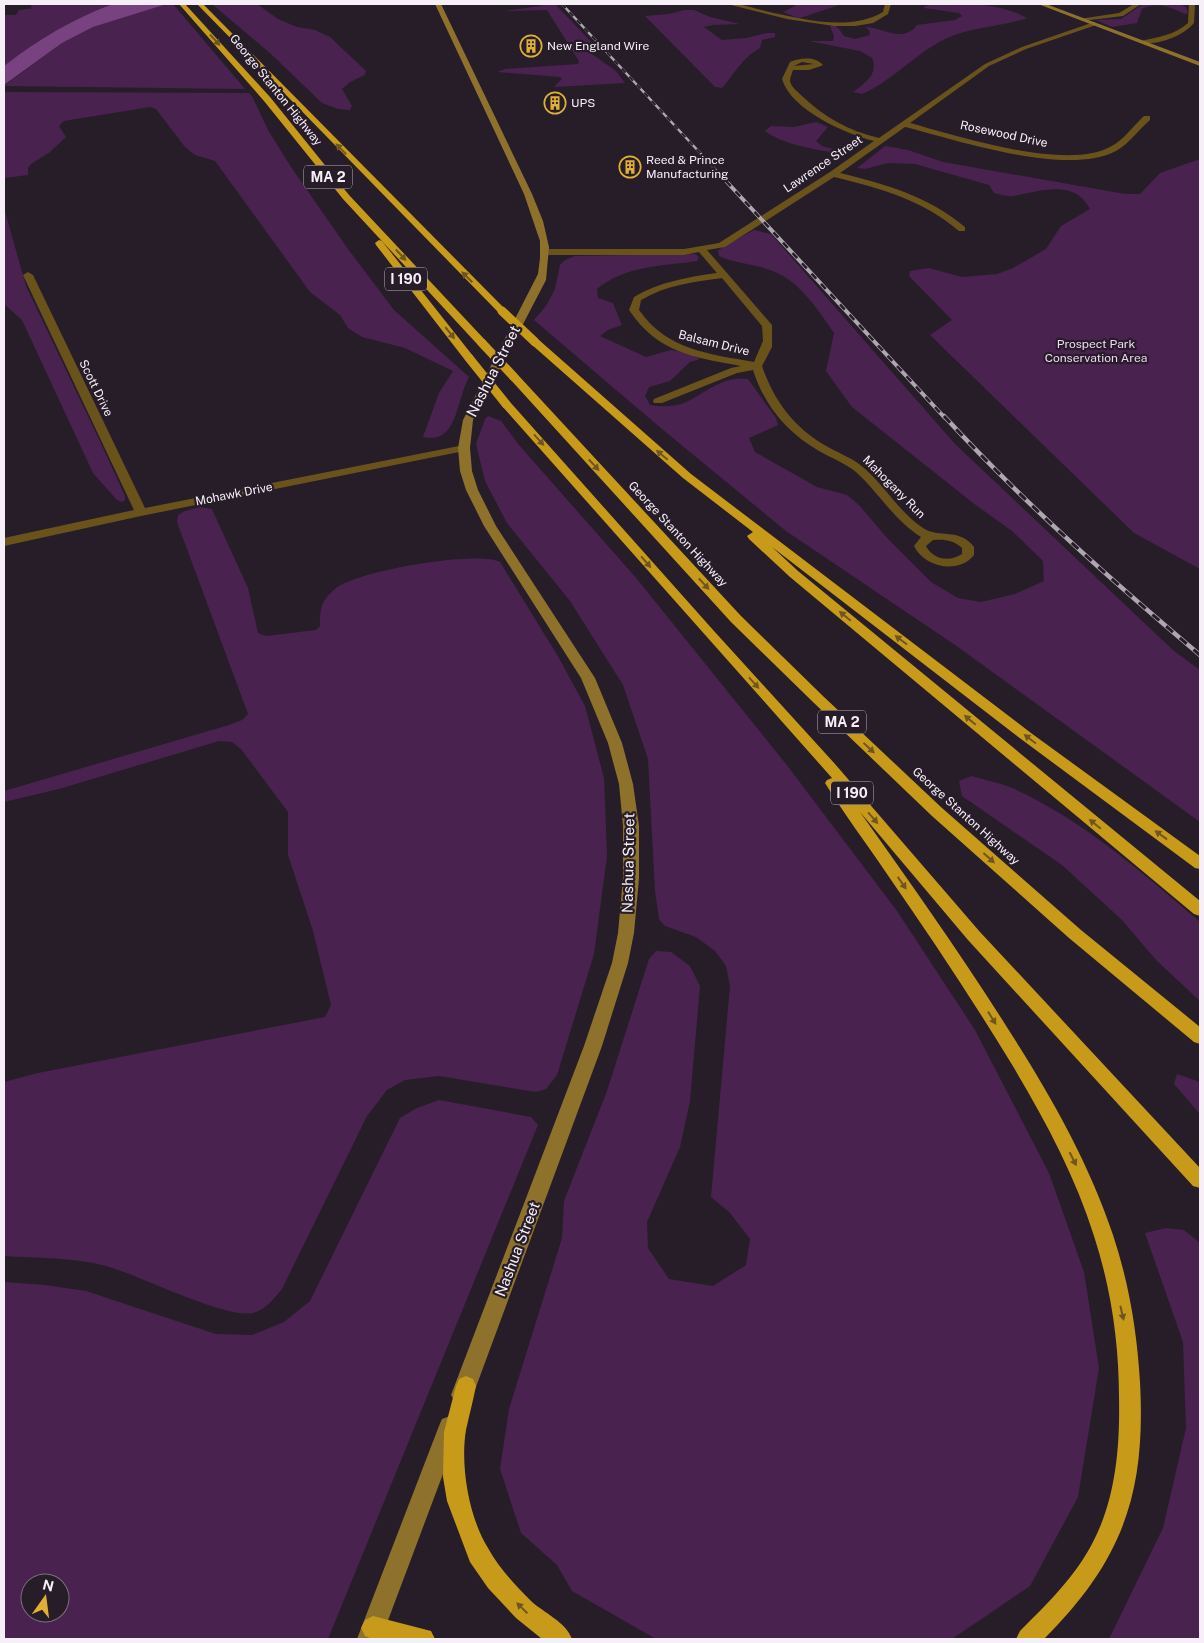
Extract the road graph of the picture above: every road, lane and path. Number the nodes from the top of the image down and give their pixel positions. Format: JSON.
{"nodes":[{"id":1,"x":182,"y":4,"type":"edge"},
{"id":2,"x":200,"y":4,"type":"edge"},
{"id":3,"x":438,"y":4,"type":"edge"},
{"id":4,"x":730,"y":4,"type":"edge"},
{"id":5,"x":888,"y":4,"type":"edge"},
{"id":6,"x":1041,"y":4,"type":"edge"},
{"id":7,"x":1138,"y":4,"type":"edge"},
{"id":8,"x":1192,"y":4,"type":"edge"},
{"id":9,"x":1080,"y":19,"type":"junction"},
{"id":10,"x":1191,"y":23,"type":"junction"},
{"id":11,"x":1094,"y":24,"type":"junction"},
{"id":12,"x":1200,"y":24,"type":"edge"},
{"id":13,"x":1143,"y":42,"type":"junction"},
{"id":14,"x":1200,"y":64,"type":"edge"},
{"id":15,"x":790,"y":68,"type":"dead end"},
{"id":16,"x":1147,"y":118,"type":"dead end"},
{"id":17,"x":904,"y":124,"type":"junction"},
{"id":18,"x":879,"y":140,"type":"junction"},
{"id":19,"x":833,"y":174,"type":"junction"},
{"id":20,"x":346,"y":197,"type":"junction"},
{"id":21,"x":962,"y":229,"type":"dead end"},
{"id":22,"x":702,"y":250,"type":"junction"},
{"id":23,"x":546,"y":252,"type":"junction"},
{"id":24,"x":28,"y":275,"type":"dead end"},
{"id":25,"x":725,"y":275,"type":"junction"},
{"id":26,"x":757,"y":366,"type":"junction"},
{"id":27,"x":658,"y":401,"type":"dead end"},
{"id":28,"x":464,"y":448,"type":"junction"},
{"id":29,"x":687,"y":476,"type":"junction"},
{"id":30,"x":141,"y":512,"type":"junction"},
{"id":31,"x":930,"y":537,"type":"dead end"},
{"id":32,"x":4,"y":542,"type":"edge"},
{"id":33,"x":794,"y":728,"type":"junction"},
{"id":34,"x":1200,"y":864,"type":"edge"},
{"id":35,"x":1200,"y":910,"type":"edge"},
{"id":36,"x":1200,"y":1037,"type":"edge"},
{"id":37,"x":1200,"y":1180,"type":"edge"},
{"id":38,"x":466,"y":1386,"type":"junction"},
{"id":39,"x":371,"y":1634,"type":"edge"},
{"id":40,"x":424,"y":1639,"type":"edge"},
{"id":41,"x":560,"y":1639,"type":"edge"},
{"id":42,"x":1028,"y":1639,"type":"edge"}],
"edges":[{"from":1,"to":20,"type":"highway","name":"George Stanton Highway","number":"MA 2","one_way":true},
{"from":29,"to":2,"type":"highway","name":"George Stanton Highway","number":"MA 2","one_way":true,"bridge":true},
{"from":3,"to":23,"type":"main road","name":"Nashua Street"},
{"from":4,"to":5,"type":"street"},
{"from":6,"to":9,"type":"main road"},
{"from":7,"to":9,"type":"street"},
{"from":8,"to":10,"type":"street"},
{"from":9,"to":11,"type":"main road"},
{"from":10,"to":12,"type":"street"},
{"from":10,"to":13,"type":"street"},
{"from":11,"to":13,"type":"main road"},
{"from":11,"to":17,"type":"street","name":"Lawrence Street"},
{"from":13,"to":14,"type":"main road"},
{"from":15,"to":18,"type":"street"},
{"from":16,"to":17,"type":"street","name":"Rosewood Drive"},
{"from":17,"to":18,"type":"street","name":"Lawrence Street"},
{"from":18,"to":19,"type":"street","name":"Lawrence Street"},
{"from":19,"to":21,"type":"street"},
{"from":19,"to":22,"type":"street","name":"Lawrence Street"},
{"from":20,"to":33,"type":"highway","number":"I 190","one_way":true,"bridge":true},
{"from":20,"to":36,"type":"highway","name":"George Stanton Highway","number":"MA 2","one_way":true,"bridge":true},
{"from":22,"to":23,"type":"street","name":"Lawrence Street"},
{"from":22,"to":25,"type":"street"},
{"from":23,"to":28,"type":"main road","name":"Nashua Street"},
{"from":24,"to":30,"type":"street","name":"Scott Drive"},
{"from":25,"to":26,"type":"street"},
{"from":25,"to":26,"type":"street","name":"Balsam Drive"},
{"from":26,"to":27,"type":"street"},
{"from":26,"to":31,"type":"street","name":"Mahogany Run"},
{"from":28,"to":30,"type":"street","name":"Mohawk Drive"},
{"from":28,"to":38,"type":"main road","name":"Nashua Street"},
{"from":34,"to":29,"type":"highway","name":"George Stanton Highway","number":"MA 2","one_way":true},
{"from":35,"to":29,"type":"highway","one_way":true},
{"from":30,"to":32,"type":"street","name":"Mohawk Drive"},
{"from":33,"to":37,"type":"highway","number":"I 190","one_way":true},
{"from":33,"to":42,"type":"highway","one_way":true},
{"from":38,"to":39,"type":"main road","name":"Nashua Street"},
{"from":41,"to":38,"type":"highway","one_way":true},
{"from":39,"to":40,"type":"highway"}]}
